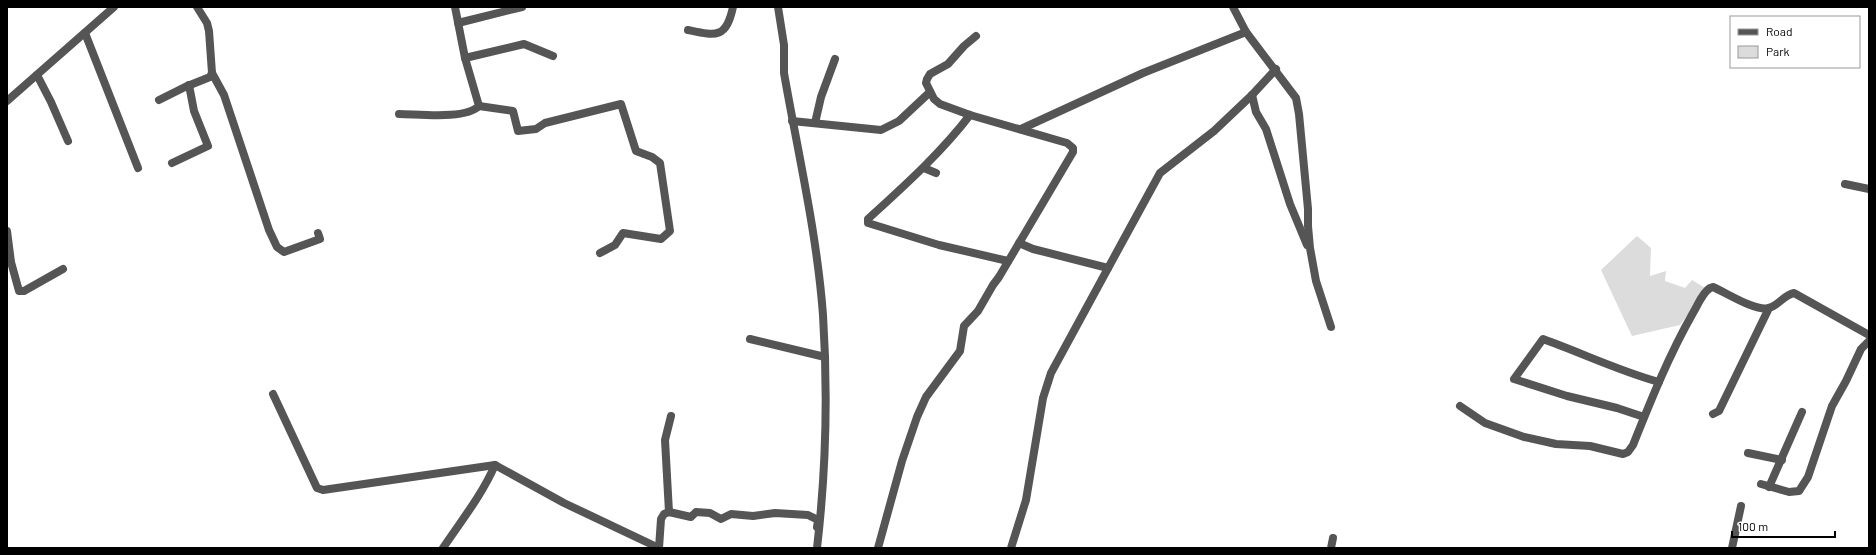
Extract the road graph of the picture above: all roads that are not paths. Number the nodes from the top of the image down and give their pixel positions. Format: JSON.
{"nodes":[{"id":1,"x":114,"y":7,"type":"edge"},
{"id":2,"x":197,"y":7,"type":"edge"},
{"id":3,"x":455,"y":7,"type":"edge"},
{"id":4,"x":522,"y":7,"type":"edge"},
{"id":5,"x":733,"y":7,"type":"edge"},
{"id":6,"x":778,"y":7,"type":"edge"},
{"id":7,"x":1233,"y":7,"type":"edge"},
{"id":8,"x":458,"y":23,"type":"junction"},
{"id":9,"x":688,"y":30,"type":"dead end"},
{"id":10,"x":1246,"y":32,"type":"junction"},
{"id":11,"x":85,"y":33,"type":"junction"},
{"id":12,"x":976,"y":36,"type":"dead end"},
{"id":13,"x":553,"y":56,"type":"dead end"},
{"id":14,"x":465,"y":58,"type":"junction"},
{"id":15,"x":835,"y":59,"type":"dead end"},
{"id":16,"x":1276,"y":69,"type":"junction"},
{"id":17,"x":212,"y":73,"type":"junction"},
{"id":18,"x":37,"y":75,"type":"junction"},
{"id":19,"x":189,"y":85,"type":"junction"},
{"id":20,"x":930,"y":92,"type":"junction"},
{"id":21,"x":1252,"y":95,"type":"junction"},
{"id":22,"x":160,"y":100,"type":"dead end"},
{"id":23,"x":7,"y":101,"type":"edge"},
{"id":24,"x":478,"y":106,"type":"junction"},
{"id":25,"x":399,"y":114,"type":"dead end"},
{"id":26,"x":970,"y":115,"type":"junction"},
{"id":27,"x":792,"y":121,"type":"junction"},
{"id":28,"x":815,"y":123,"type":"junction"},
{"id":29,"x":1021,"y":129,"type":"junction"},
{"id":30,"x":68,"y":141,"type":"dead end"},
{"id":31,"x":172,"y":163,"type":"dead end"},
{"id":32,"x":138,"y":168,"type":"dead end"},
{"id":33,"x":924,"y":168,"type":"junction"},
{"id":34,"x":936,"y":173,"type":"dead end"},
{"id":35,"x":1845,"y":184,"type":"dead end"},
{"id":36,"x":1869,"y":189,"type":"edge"},
{"id":37,"x":7,"y":230,"type":"edge"},
{"id":38,"x":318,"y":232,"type":"dead end"},
{"id":39,"x":1019,"y":243,"type":"junction"},
{"id":40,"x":600,"y":253,"type":"dead end"},
{"id":41,"x":1008,"y":260,"type":"junction"},
{"id":42,"x":1312,"y":261,"type":"junction"},
{"id":43,"x":1108,"y":268,"type":"junction"},
{"id":44,"x":63,"y":269,"type":"dead end"},
{"id":45,"x":1768,"y":308,"type":"junction"},
{"id":46,"x":1331,"y":327,"type":"dead end"},
{"id":47,"x":1869,"y":335,"type":"edge"},
{"id":48,"x":750,"y":338,"type":"dead end"},
{"id":49,"x":1869,"y":341,"type":"edge"},
{"id":50,"x":825,"y":357,"type":"junction"},
{"id":51,"x":1659,"y":382,"type":"junction"},
{"id":52,"x":273,"y":394,"type":"dead end"},
{"id":53,"x":1460,"y":406,"type":"dead end"},
{"id":54,"x":1802,"y":412,"type":"dead end"},
{"id":55,"x":1713,"y":414,"type":"dead end"},
{"id":56,"x":671,"y":416,"type":"dead end"},
{"id":57,"x":1644,"y":417,"type":"junction"},
{"id":58,"x":1748,"y":453,"type":"dead end"},
{"id":59,"x":1782,"y":460,"type":"junction"},
{"id":60,"x":495,"y":465,"type":"junction"},
{"id":61,"x":1761,"y":484,"type":"dead end"},
{"id":62,"x":1769,"y":487,"type":"junction"},
{"id":63,"x":1741,"y":506,"type":"dead end"},
{"id":64,"x":669,"y":512,"type":"junction"},
{"id":65,"x":1333,"y":538,"type":"dead end"},
{"id":66,"x":443,"y":548,"type":"edge"},
{"id":67,"x":659,"y":548,"type":"edge"},
{"id":68,"x":816,"y":548,"type":"edge"},
{"id":69,"x":878,"y":548,"type":"edge"},
{"id":70,"x":1011,"y":548,"type":"edge"},
{"id":71,"x":1331,"y":548,"type":"edge"},
{"id":72,"x":1732,"y":548,"type":"edge"}],
"edges":[{"from":1,"to":11,"type":"street"},
{"from":2,"to":17,"type":"street"},
{"from":3,"to":8,"type":"street"},
{"from":4,"to":8,"type":"street"},
{"from":5,"to":9,"type":"street"},
{"from":6,"to":27,"type":"street"},
{"from":7,"to":10,"type":"street"},
{"from":8,"to":14,"type":"street"},
{"from":10,"to":16,"type":"street"},
{"from":10,"to":29,"type":"street"},
{"from":11,"to":18,"type":"street"},
{"from":11,"to":32,"type":"street"},
{"from":12,"to":20,"type":"street"},
{"from":13,"to":14,"type":"street"},
{"from":14,"to":24,"type":"street"},
{"from":15,"to":28,"type":"street"},
{"from":16,"to":21,"type":"street"},
{"from":16,"to":42,"type":"street"},
{"from":17,"to":19,"type":"street"},
{"from":17,"to":38,"type":"street"},
{"from":18,"to":23,"type":"street"},
{"from":18,"to":30,"type":"street"},
{"from":19,"to":22,"type":"street"},
{"from":19,"to":31,"type":"street"},
{"from":20,"to":26,"type":"street"},
{"from":20,"to":28,"type":"street"},
{"from":21,"to":42,"type":"street"},
{"from":21,"to":43,"type":"street"},
{"from":24,"to":25,"type":"street"},
{"from":24,"to":40,"type":"street"},
{"from":26,"to":29,"type":"street"},
{"from":26,"to":33,"type":"street"},
{"from":27,"to":28,"type":"street"},
{"from":27,"to":50,"type":"street"},
{"from":29,"to":39,"type":"street"},
{"from":33,"to":34,"type":"street"},
{"from":33,"to":41,"type":"street"},
{"from":35,"to":36,"type":"street"},
{"from":37,"to":44,"type":"street"},
{"from":39,"to":41,"type":"street"},
{"from":39,"to":43,"type":"street"},
{"from":41,"to":69,"type":"street"},
{"from":42,"to":46,"type":"street"},
{"from":43,"to":70,"type":"street"},
{"from":45,"to":47,"type":"street"},
{"from":45,"to":51,"type":"street"},
{"from":45,"to":55,"type":"street"},
{"from":48,"to":50,"type":"street"},
{"from":49,"to":62,"type":"street"},
{"from":50,"to":68,"type":"street"},
{"from":51,"to":57,"type":"street"},
{"from":51,"to":57,"type":"street"},
{"from":52,"to":60,"type":"street"},
{"from":53,"to":57,"type":"street"},
{"from":54,"to":59,"type":"street"},
{"from":56,"to":64,"type":"street"},
{"from":58,"to":59,"type":"street"},
{"from":59,"to":62,"type":"street"},
{"from":60,"to":66,"type":"street"},
{"from":60,"to":67,"type":"street"},
{"from":61,"to":62,"type":"street"},
{"from":63,"to":72,"type":"street"},
{"from":64,"to":67,"type":"street"},
{"from":64,"to":68,"type":"street"},
{"from":65,"to":71,"type":"street"}]}
